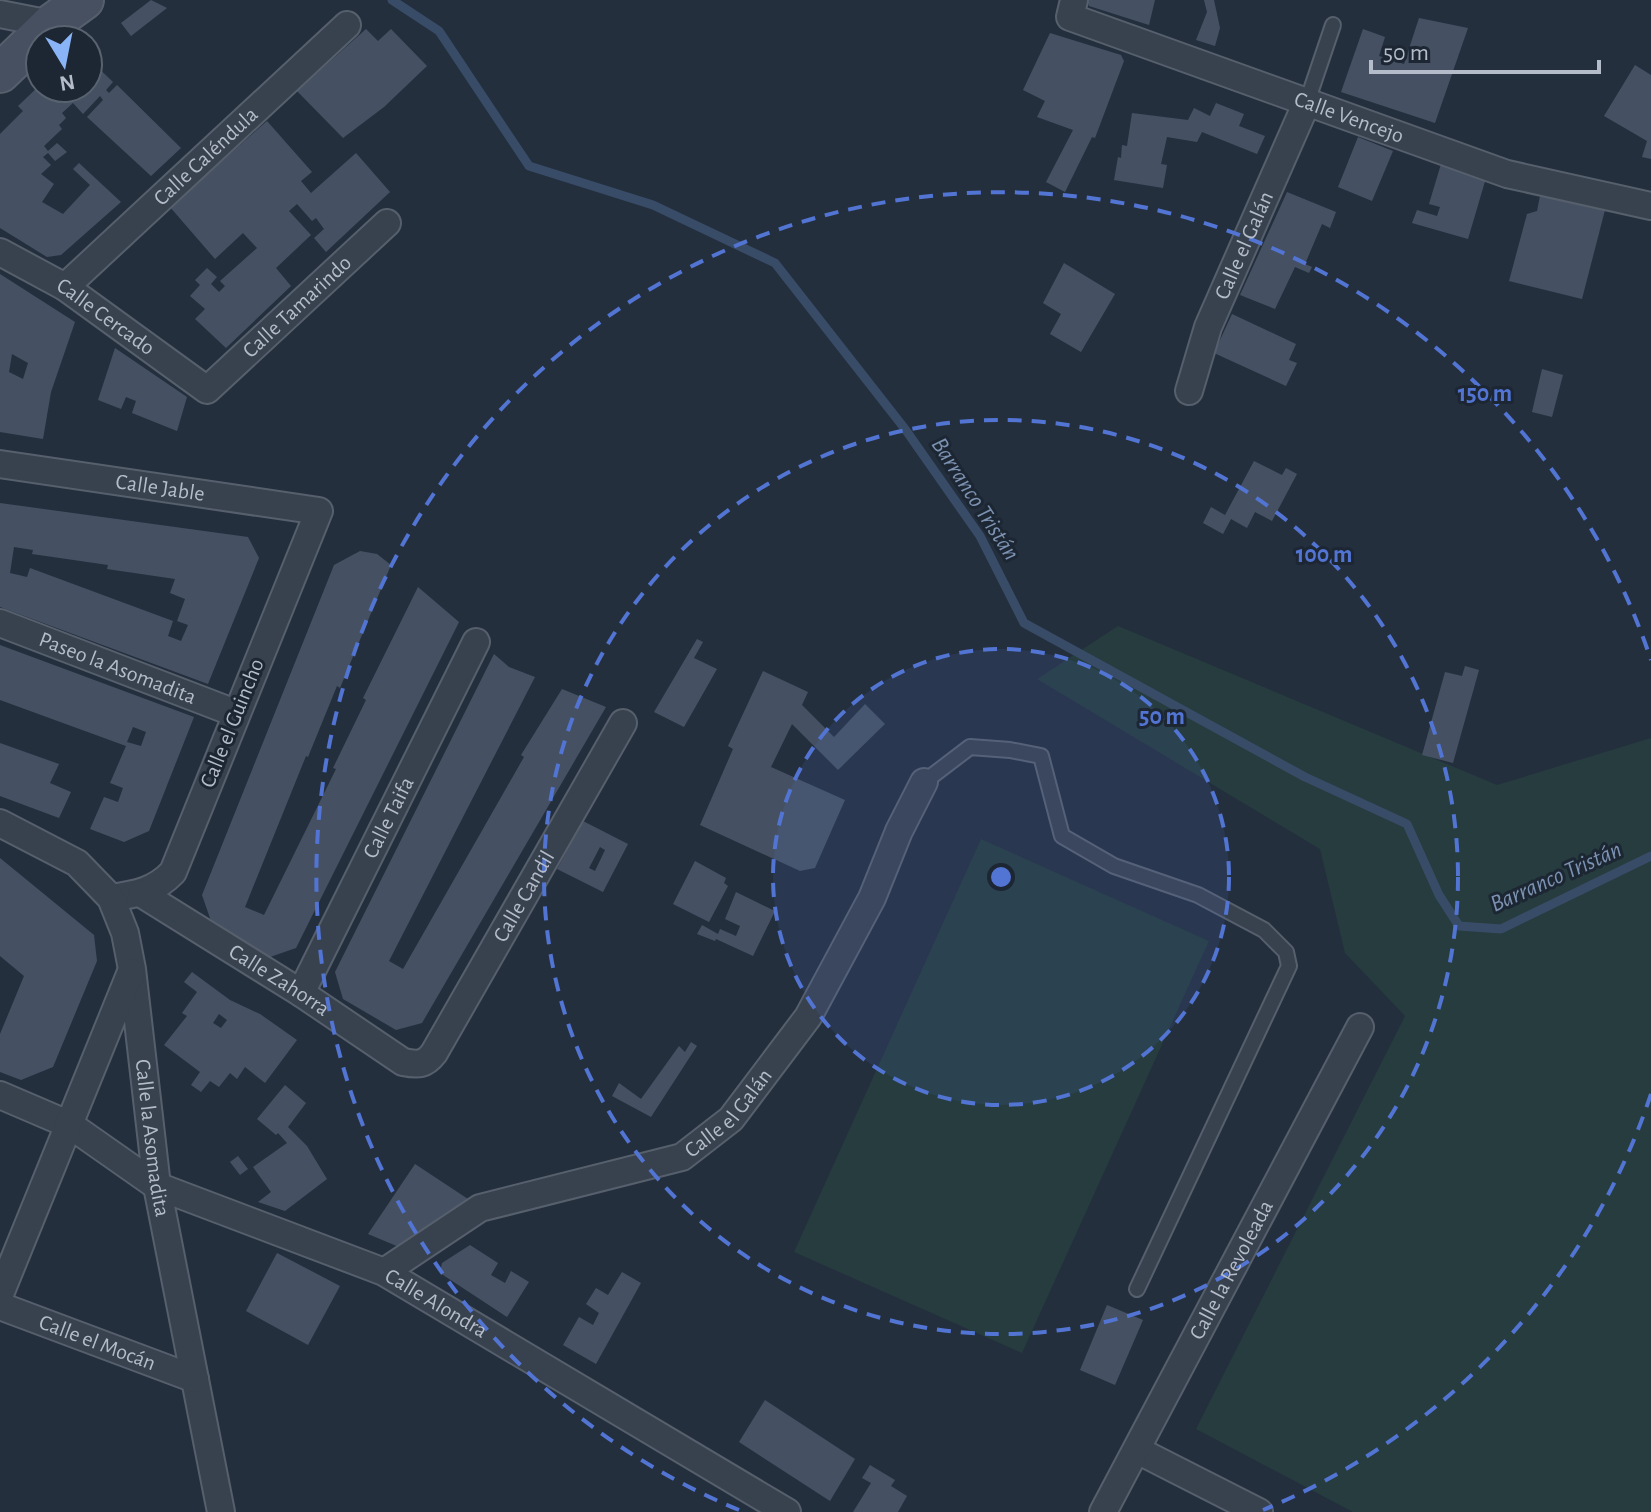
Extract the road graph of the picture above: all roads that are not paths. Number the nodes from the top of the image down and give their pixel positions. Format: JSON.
{"nodes":[{"id":1,"x":84,"y":0,"type":"edge"},
{"id":2,"x":1074,"y":0,"type":"edge"},
{"id":3,"x":0,"y":14,"type":"edge"},
{"id":4,"x":51,"y":24,"type":"joint"},
{"id":5,"x":347,"y":25,"type":"dead end"},
{"id":6,"x":1333,"y":25,"type":"dead end"},
{"id":7,"x":24,"y":50,"type":"edge"},
{"id":8,"x":0,"y":73,"type":"edge"},
{"id":9,"x":1307,"y":102,"type":"junction"},
{"id":10,"x":1651,"y":206,"type":"edge"},
{"id":11,"x":387,"y":223,"type":"dead end"},
{"id":12,"x":0,"y":252,"type":"edge"},
{"id":13,"x":65,"y":287,"type":"junction"},
{"id":14,"x":207,"y":390,"type":"joint"},
{"id":15,"x":1189,"y":391,"type":"dead end"},
{"id":16,"x":0,"y":464,"type":"edge"},
{"id":17,"x":319,"y":511,"type":"joint"},
{"id":18,"x":0,"y":623,"type":"edge"},
{"id":19,"x":476,"y":642,"type":"dead end"},
{"id":20,"x":235,"y":713,"type":"junction"},
{"id":21,"x":623,"y":723,"type":"dead end"},
{"id":22,"x":924,"y":782,"type":"joint"},
{"id":23,"x":0,"y":823,"type":"edge"},
{"id":24,"x":142,"y":894,"type":"junction"},
{"id":25,"x":111,"y":898,"type":"junction"},
{"id":26,"x":132,"y":969,"type":"junction"},
{"id":27,"x":301,"y":993,"type":"junction"},
{"id":28,"x":1360,"y":1027,"type":"dead end"},
{"id":29,"x":417,"y":1065,"type":"joint"},
{"id":30,"x":0,"y":1095,"type":"edge"},
{"id":31,"x":70,"y":1125,"type":"junction"},
{"id":32,"x":157,"y":1186,"type":"junction"},
{"id":33,"x":384,"y":1272,"type":"junction"},
{"id":34,"x":1137,"y":1289,"type":"dead end"},
{"id":35,"x":0,"y":1294,"type":"edge"},
{"id":36,"x":0,"y":1306,"type":"edge"},
{"id":37,"x":195,"y":1379,"type":"junction"},
{"id":38,"x":1137,"y":1450,"type":"junction"},
{"id":39,"x":221,"y":1512,"type":"edge"},
{"id":40,"x":787,"y":1512,"type":"edge"},
{"id":41,"x":1103,"y":1512,"type":"edge"},
{"id":42,"x":1259,"y":1512,"type":"edge"}],
"edges":[{"from":1,"to":4,"type":"main road"},
{"from":2,"to":9,"type":"street","name":"Calle Vencejo"},
{"from":3,"to":4,"type":"street"},
{"from":5,"to":13,"type":"street","name":"Calle Caléndula"},
{"from":6,"to":9,"type":"lane"},
{"from":7,"to":8,"type":"main road"},
{"from":9,"to":10,"type":"street","name":"Calle Vencejo"},
{"from":9,"to":15,"type":"street","name":"Calle el Galán"},
{"from":11,"to":14,"type":"street","name":"Calle Tamarindo"},
{"from":12,"to":13,"type":"street","name":"Calle Cercado"},
{"from":13,"to":14,"type":"street","name":"Calle Cercado"},
{"from":16,"to":17,"type":"street","name":"Calle Jable"},
{"from":17,"to":20,"type":"street","name":"Calle el Guincho"},
{"from":18,"to":20,"type":"street","name":"Paseo la Asomadita"},
{"from":19,"to":27,"type":"street","name":"Calle Taifa"},
{"from":20,"to":24,"type":"street","name":"Calle el Guincho"},
{"from":21,"to":29,"type":"street","name":"Calle Candil"},
{"from":22,"to":33,"type":"street","name":"Calle el Galán"},
{"from":22,"to":34,"type":"lane"},
{"from":23,"to":25,"type":"street","name":"Calle la Asomadita"},
{"from":24,"to":25,"type":"street","name":"Calle el Guincho"},
{"from":24,"to":27,"type":"street","name":"Calle Zahorra"},
{"from":25,"to":26,"type":"street","name":"Calle la Asomadita"},
{"from":26,"to":31,"type":"street"},
{"from":26,"to":32,"type":"street","name":"Calle la Asomadita"},
{"from":27,"to":29,"type":"street","name":"Calle Zahorra"},
{"from":28,"to":38,"type":"street","name":"Calle la Revoleada"},
{"from":30,"to":31,"type":"street","name":"Calle Alondra"},
{"from":31,"to":32,"type":"street","name":"Calle Alondra"},
{"from":31,"to":35,"type":"street"},
{"from":32,"to":33,"type":"street","name":"Calle Alondra"},
{"from":32,"to":37,"type":"street","name":"Calle la Asomadita"},
{"from":33,"to":40,"type":"street","name":"Calle Alondra"},
{"from":36,"to":37,"type":"street","name":"Calle el Mocán"},
{"from":37,"to":39,"type":"street","name":"Calle la Asomadita"},
{"from":38,"to":41,"type":"street","name":"Calle la Revoleada"},
{"from":38,"to":42,"type":"street"}]}
